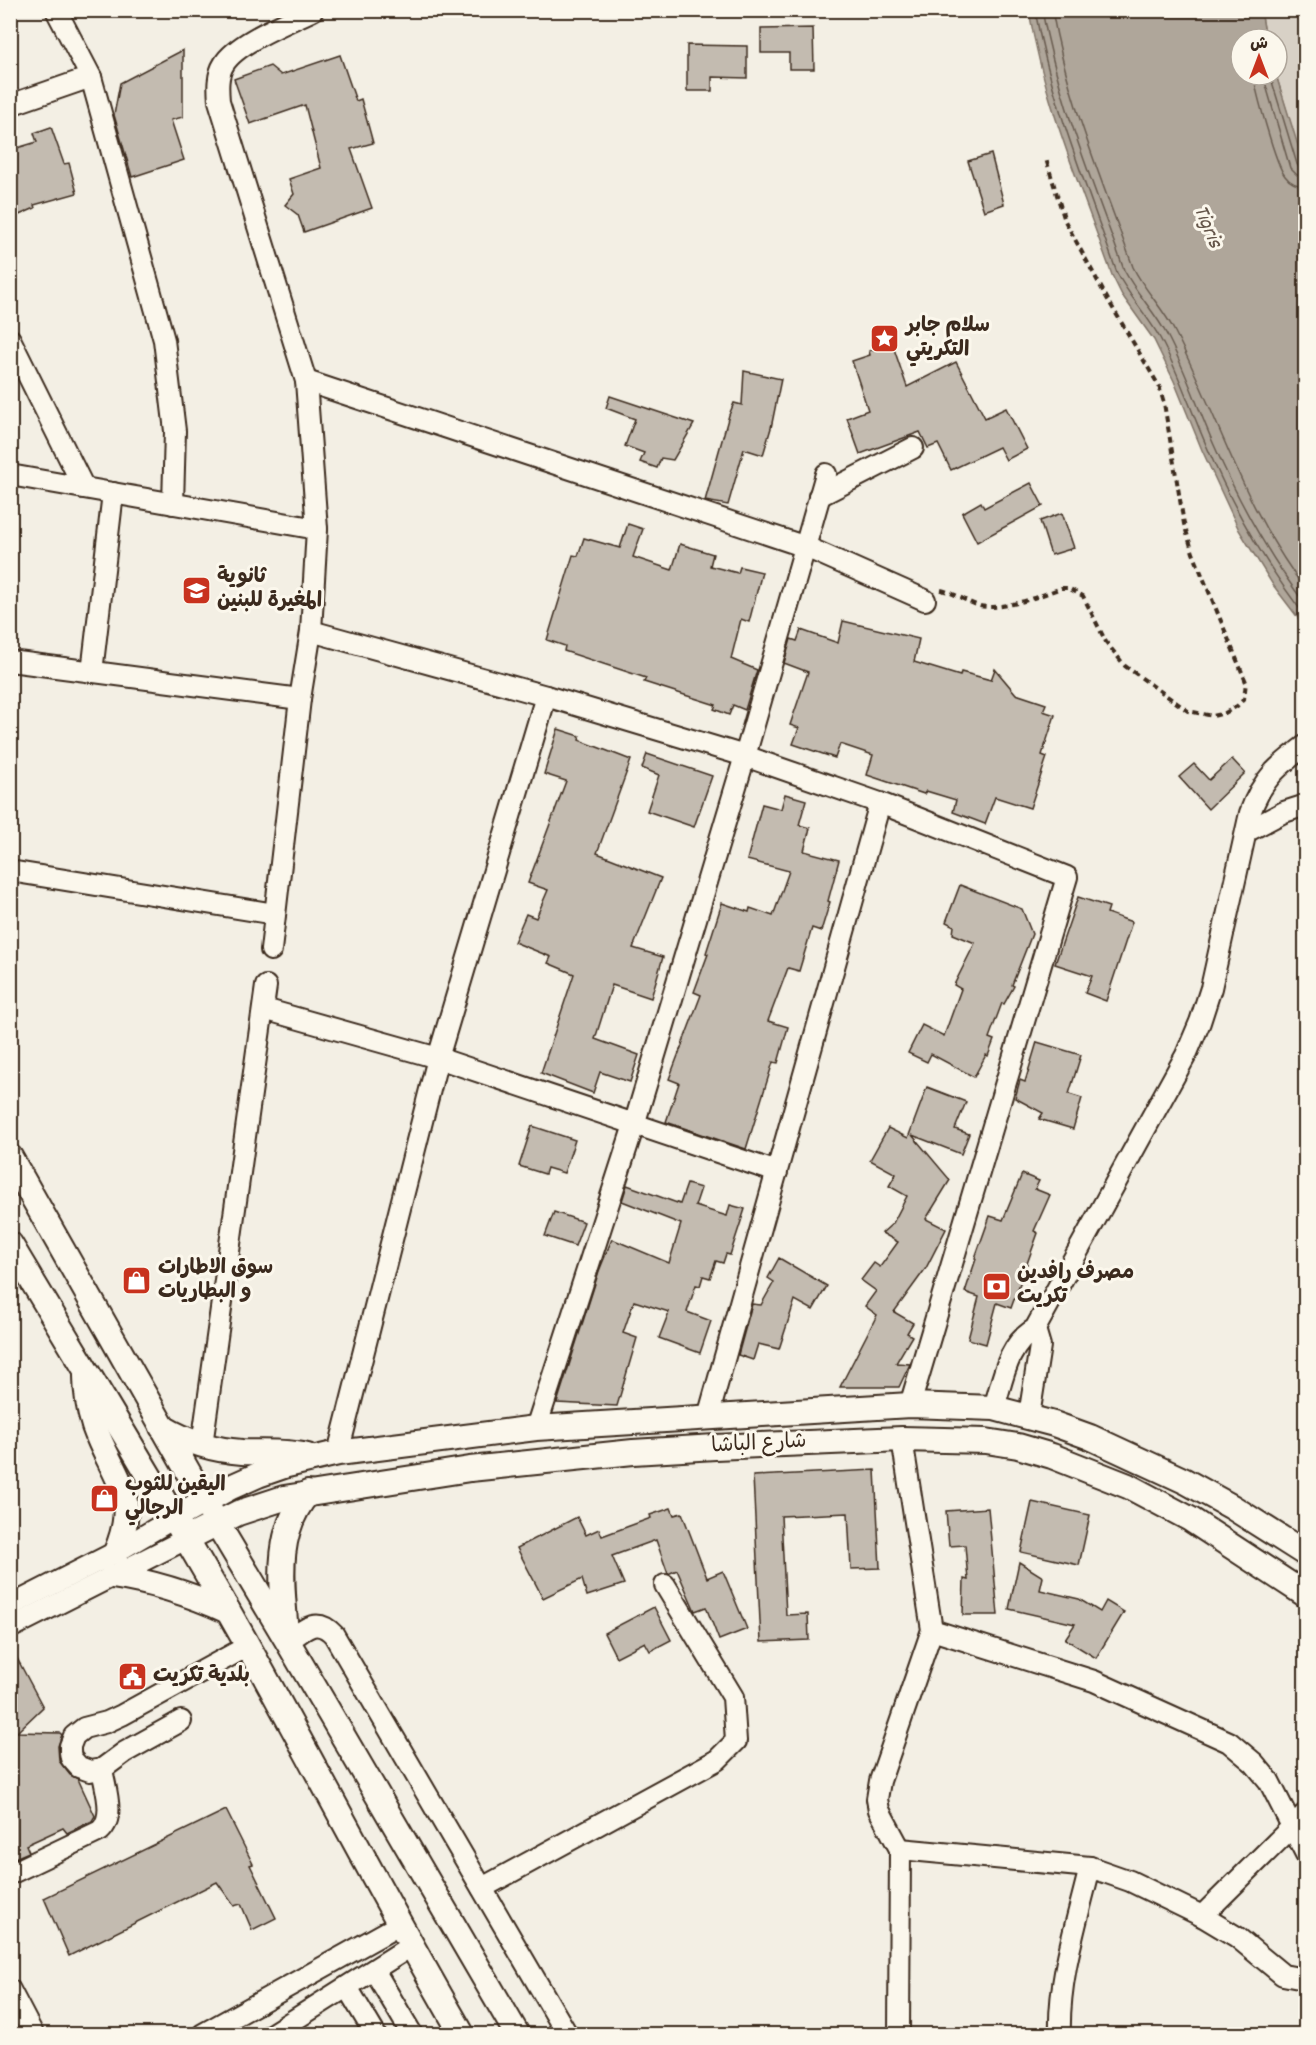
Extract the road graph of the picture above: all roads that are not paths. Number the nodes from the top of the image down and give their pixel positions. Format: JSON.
{"nodes":[{"id":1,"x":56,"y":10,"type":"edge"},
{"id":2,"x":313,"y":10,"type":"edge"},
{"id":3,"x":91,"y":76,"type":"junction"},
{"id":4,"x":10,"y":105,"type":"edge"},
{"id":5,"x":10,"y":339,"type":"edge"},
{"id":6,"x":306,"y":381,"type":"junction"},
{"id":7,"x":913,"y":448,"type":"dead end"},
{"id":8,"x":826,"y":474,"type":"dead end"},
{"id":9,"x":10,"y":475,"type":"edge"},
{"id":10,"x":84,"y":488,"type":"junction"},
{"id":11,"x":113,"y":493,"type":"junction"},
{"id":12,"x":819,"y":496,"type":"junction"},
{"id":13,"x":173,"y":504,"type":"junction"},
{"id":14,"x":317,"y":529,"type":"junction"},
{"id":15,"x":806,"y":547,"type":"junction"},
{"id":16,"x":931,"y":594,"type":"road end"},
{"id":17,"x":311,"y":631,"type":"junction"},
{"id":18,"x":10,"y":661,"type":"edge"},
{"id":19,"x":92,"y":672,"type":"junction"},
{"id":20,"x":546,"y":696,"type":"junction"},
{"id":21,"x":300,"y":699,"type":"junction"},
{"id":22,"x":1305,"y":745,"type":"edge"},
{"id":23,"x":746,"y":756,"type":"junction"},
{"id":24,"x":880,"y":803,"type":"junction"},
{"id":25,"x":1305,"y":805,"type":"edge"},
{"id":26,"x":1246,"y":832,"type":"junction"},
{"id":27,"x":10,"y":871,"type":"edge"},
{"id":28,"x":275,"y":914,"type":"junction"},
{"id":29,"x":271,"y":950,"type":"dead end"},
{"id":30,"x":266,"y":986,"type":"dead end"},
{"id":31,"x":264,"y":1009,"type":"junction"},
{"id":32,"x":438,"y":1058,"type":"junction"},
{"id":33,"x":634,"y":1125,"type":"junction"},
{"id":34,"x":10,"y":1157,"type":"edge"},
{"id":35,"x":777,"y":1173,"type":"junction"},
{"id":36,"x":10,"y":1244,"type":"edge"},
{"id":37,"x":1035,"y":1329,"type":"junction"},
{"id":38,"x":86,"y":1371,"type":"junction"},
{"id":39,"x":910,"y":1405,"type":"junction"},
{"id":40,"x":994,"y":1408,"type":"junction"},
{"id":41,"x":708,"y":1416,"type":"junction"},
{"id":42,"x":1029,"y":1416,"type":"junction"},
{"id":43,"x":162,"y":1426,"type":"junction"},
{"id":44,"x":536,"y":1428,"type":"junction"},
{"id":45,"x":902,"y":1439,"type":"junction"},
{"id":46,"x":202,"y":1445,"type":"junction"},
{"id":47,"x":327,"y":1455,"type":"junction"},
{"id":48,"x":308,"y":1493,"type":"junction"},
{"id":49,"x":204,"y":1502,"type":"junction"},
{"id":50,"x":174,"y":1518,"type":"junction"},
{"id":51,"x":217,"y":1524,"type":"junction"},
{"id":52,"x":186,"y":1539,"type":"junction"},
{"id":53,"x":116,"y":1552,"type":"junction"},
{"id":54,"x":1305,"y":1554,"type":"edge"},
{"id":55,"x":112,"y":1576,"type":"junction"},
{"id":56,"x":665,"y":1585,"type":"dead end"},
{"id":57,"x":1305,"y":1594,"type":"edge"},
{"id":58,"x":10,"y":1606,"type":"edge"},
{"id":59,"x":228,"y":1611,"type":"junction"},
{"id":60,"x":10,"y":1628,"type":"edge"},
{"id":61,"x":932,"y":1629,"type":"junction"},
{"id":62,"x":287,"y":1640,"type":"junction"},
{"id":63,"x":248,"y":1646,"type":"junction"},
{"id":64,"x":180,"y":1721,"type":"dead end"},
{"id":65,"x":102,"y":1769,"type":"junction"},
{"id":66,"x":1299,"y":1820,"type":"edge"},
{"id":67,"x":900,"y":1849,"type":"junction"},
{"id":68,"x":1305,"y":1854,"type":"edge"},
{"id":69,"x":1090,"y":1867,"type":"junction"},
{"id":70,"x":10,"y":1874,"type":"edge"},
{"id":71,"x":483,"y":1888,"type":"junction"},
{"id":72,"x":1202,"y":1916,"type":"junction"},
{"id":73,"x":399,"y":1925,"type":"junction"},
{"id":74,"x":411,"y":1946,"type":"junction"},
{"id":75,"x":339,"y":1958,"type":"junction"},
{"id":76,"x":374,"y":1970,"type":"junction"},
{"id":77,"x":1305,"y":1976,"type":"edge"},
{"id":78,"x":350,"y":1985,"type":"junction"},
{"id":79,"x":11,"y":1992,"type":"edge"},
{"id":80,"x":277,"y":2033,"type":"edge"},
{"id":81,"x":33,"y":2034,"type":"edge"},
{"id":82,"x":203,"y":2034,"type":"edge"},
{"id":83,"x":375,"y":2034,"type":"edge"},
{"id":84,"x":412,"y":2034,"type":"edge"},
{"id":85,"x":462,"y":2034,"type":"edge"},
{"id":86,"x":517,"y":2034,"type":"edge"},
{"id":87,"x":567,"y":2034,"type":"edge"},
{"id":88,"x":899,"y":2034,"type":"edge"},
{"id":89,"x":1060,"y":2034,"type":"edge"}],
"edges":[{"from":1,"to":3,"type":"street"},
{"from":2,"to":6,"type":"street"},
{"from":3,"to":4,"type":"street"},
{"from":3,"to":13,"type":"street"},
{"from":5,"to":10,"type":"street"},
{"from":6,"to":14,"type":"street"},
{"from":6,"to":15,"type":"street"},
{"from":7,"to":12,"type":"street"},
{"from":8,"to":12,"type":"street"},
{"from":9,"to":10,"type":"street"},
{"from":10,"to":11,"type":"street"},
{"from":11,"to":13,"type":"street"},
{"from":11,"to":19,"type":"street"},
{"from":12,"to":15,"type":"street"},
{"from":13,"to":14,"type":"street"},
{"from":14,"to":17,"type":"street"},
{"from":15,"to":16,"type":"street"},
{"from":15,"to":23,"type":"street"},
{"from":17,"to":20,"type":"street"},
{"from":17,"to":21,"type":"street"},
{"from":18,"to":19,"type":"street"},
{"from":19,"to":21,"type":"street"},
{"from":20,"to":23,"type":"street"},
{"from":20,"to":32,"type":"street"},
{"from":21,"to":28,"type":"street"},
{"from":22,"to":26,"type":"street"},
{"from":23,"to":24,"type":"street"},
{"from":23,"to":33,"type":"street"},
{"from":24,"to":35,"type":"street"},
{"from":24,"to":39,"type":"street"},
{"from":25,"to":26,"type":"street"},
{"from":26,"to":37,"type":"street"},
{"from":27,"to":28,"type":"street"},
{"from":28,"to":29,"type":"street"},
{"from":30,"to":31,"type":"street"},
{"from":31,"to":32,"type":"street"},
{"from":31,"to":46,"type":"street"},
{"from":32,"to":33,"type":"street"},
{"from":32,"to":47,"type":"street"},
{"from":33,"to":35,"type":"street"},
{"from":33,"to":44,"type":"street"},
{"from":34,"to":43,"type":"main road"},
{"from":35,"to":41,"type":"street"},
{"from":36,"to":38,"type":"main road"},
{"from":37,"to":40,"type":"street"},
{"from":37,"to":42,"type":"street"},
{"from":38,"to":50,"type":"main road"},
{"from":38,"to":53,"type":"main road"},
{"from":39,"to":40,"type":"main road"},
{"from":39,"to":41,"type":"main road"},
{"from":40,"to":42,"type":"main road"},
{"from":41,"to":44,"type":"main road"},
{"from":42,"to":54,"type":"main road"},
{"from":43,"to":46,"type":"main road"},
{"from":43,"to":49,"type":"main road"},
{"from":44,"to":47,"type":"main road"},
{"from":45,"to":48,"type":"main road","name":"شارع الباشا"},
{"from":45,"to":57,"type":"main road","name":"شارع الباشا"},
{"from":45,"to":61,"type":"street"},
{"from":46,"to":47,"type":"main road"},
{"from":47,"to":49,"type":"main road"},
{"from":48,"to":51,"type":"main road","name":"شارع الباشا"},
{"from":48,"to":62,"type":"main road"},
{"from":49,"to":50,"type":"main road"},
{"from":49,"to":51,"type":"main road"},
{"from":50,"to":52,"type":"main road"},
{"from":50,"to":53,"type":"street"},
{"from":51,"to":52,"type":"main road","name":"شارع الباشا"},
{"from":51,"to":62,"type":"main road"},
{"from":52,"to":55,"type":"street"},
{"from":52,"to":59,"type":"main road"},
{"from":53,"to":58,"type":"street"},
{"from":55,"to":59,"type":"main road"},
{"from":55,"to":60,"type":"street"},
{"from":56,"to":71,"type":"street"},
{"from":59,"to":63,"type":"main road"},
{"from":61,"to":66,"type":"street"},
{"from":61,"to":67,"type":"street"},
{"from":62,"to":71,"type":"street"},
{"from":62,"to":86,"type":"main road"},
{"from":63,"to":65,"type":"street"},
{"from":63,"to":73,"type":"main road"},
{"from":64,"to":65,"type":"street"},
{"from":65,"to":70,"type":"street"},
{"from":66,"to":68,"type":"street"},
{"from":66,"to":72,"type":"street"},
{"from":67,"to":69,"type":"street"},
{"from":67,"to":88,"type":"street"},
{"from":69,"to":72,"type":"street"},
{"from":69,"to":89,"type":"street"},
{"from":71,"to":87,"type":"street"},
{"from":72,"to":77,"type":"street"},
{"from":73,"to":74,"type":"main road"},
{"from":73,"to":75,"type":"street"},
{"from":74,"to":76,"type":"street"},
{"from":74,"to":85,"type":"main road"},
{"from":75,"to":78,"type":"street"},
{"from":75,"to":82,"type":"street"},
{"from":76,"to":78,"type":"street"},
{"from":76,"to":84,"type":"street"},
{"from":78,"to":80,"type":"street"},
{"from":78,"to":83,"type":"street"},
{"from":79,"to":81,"type":"street"}]}
